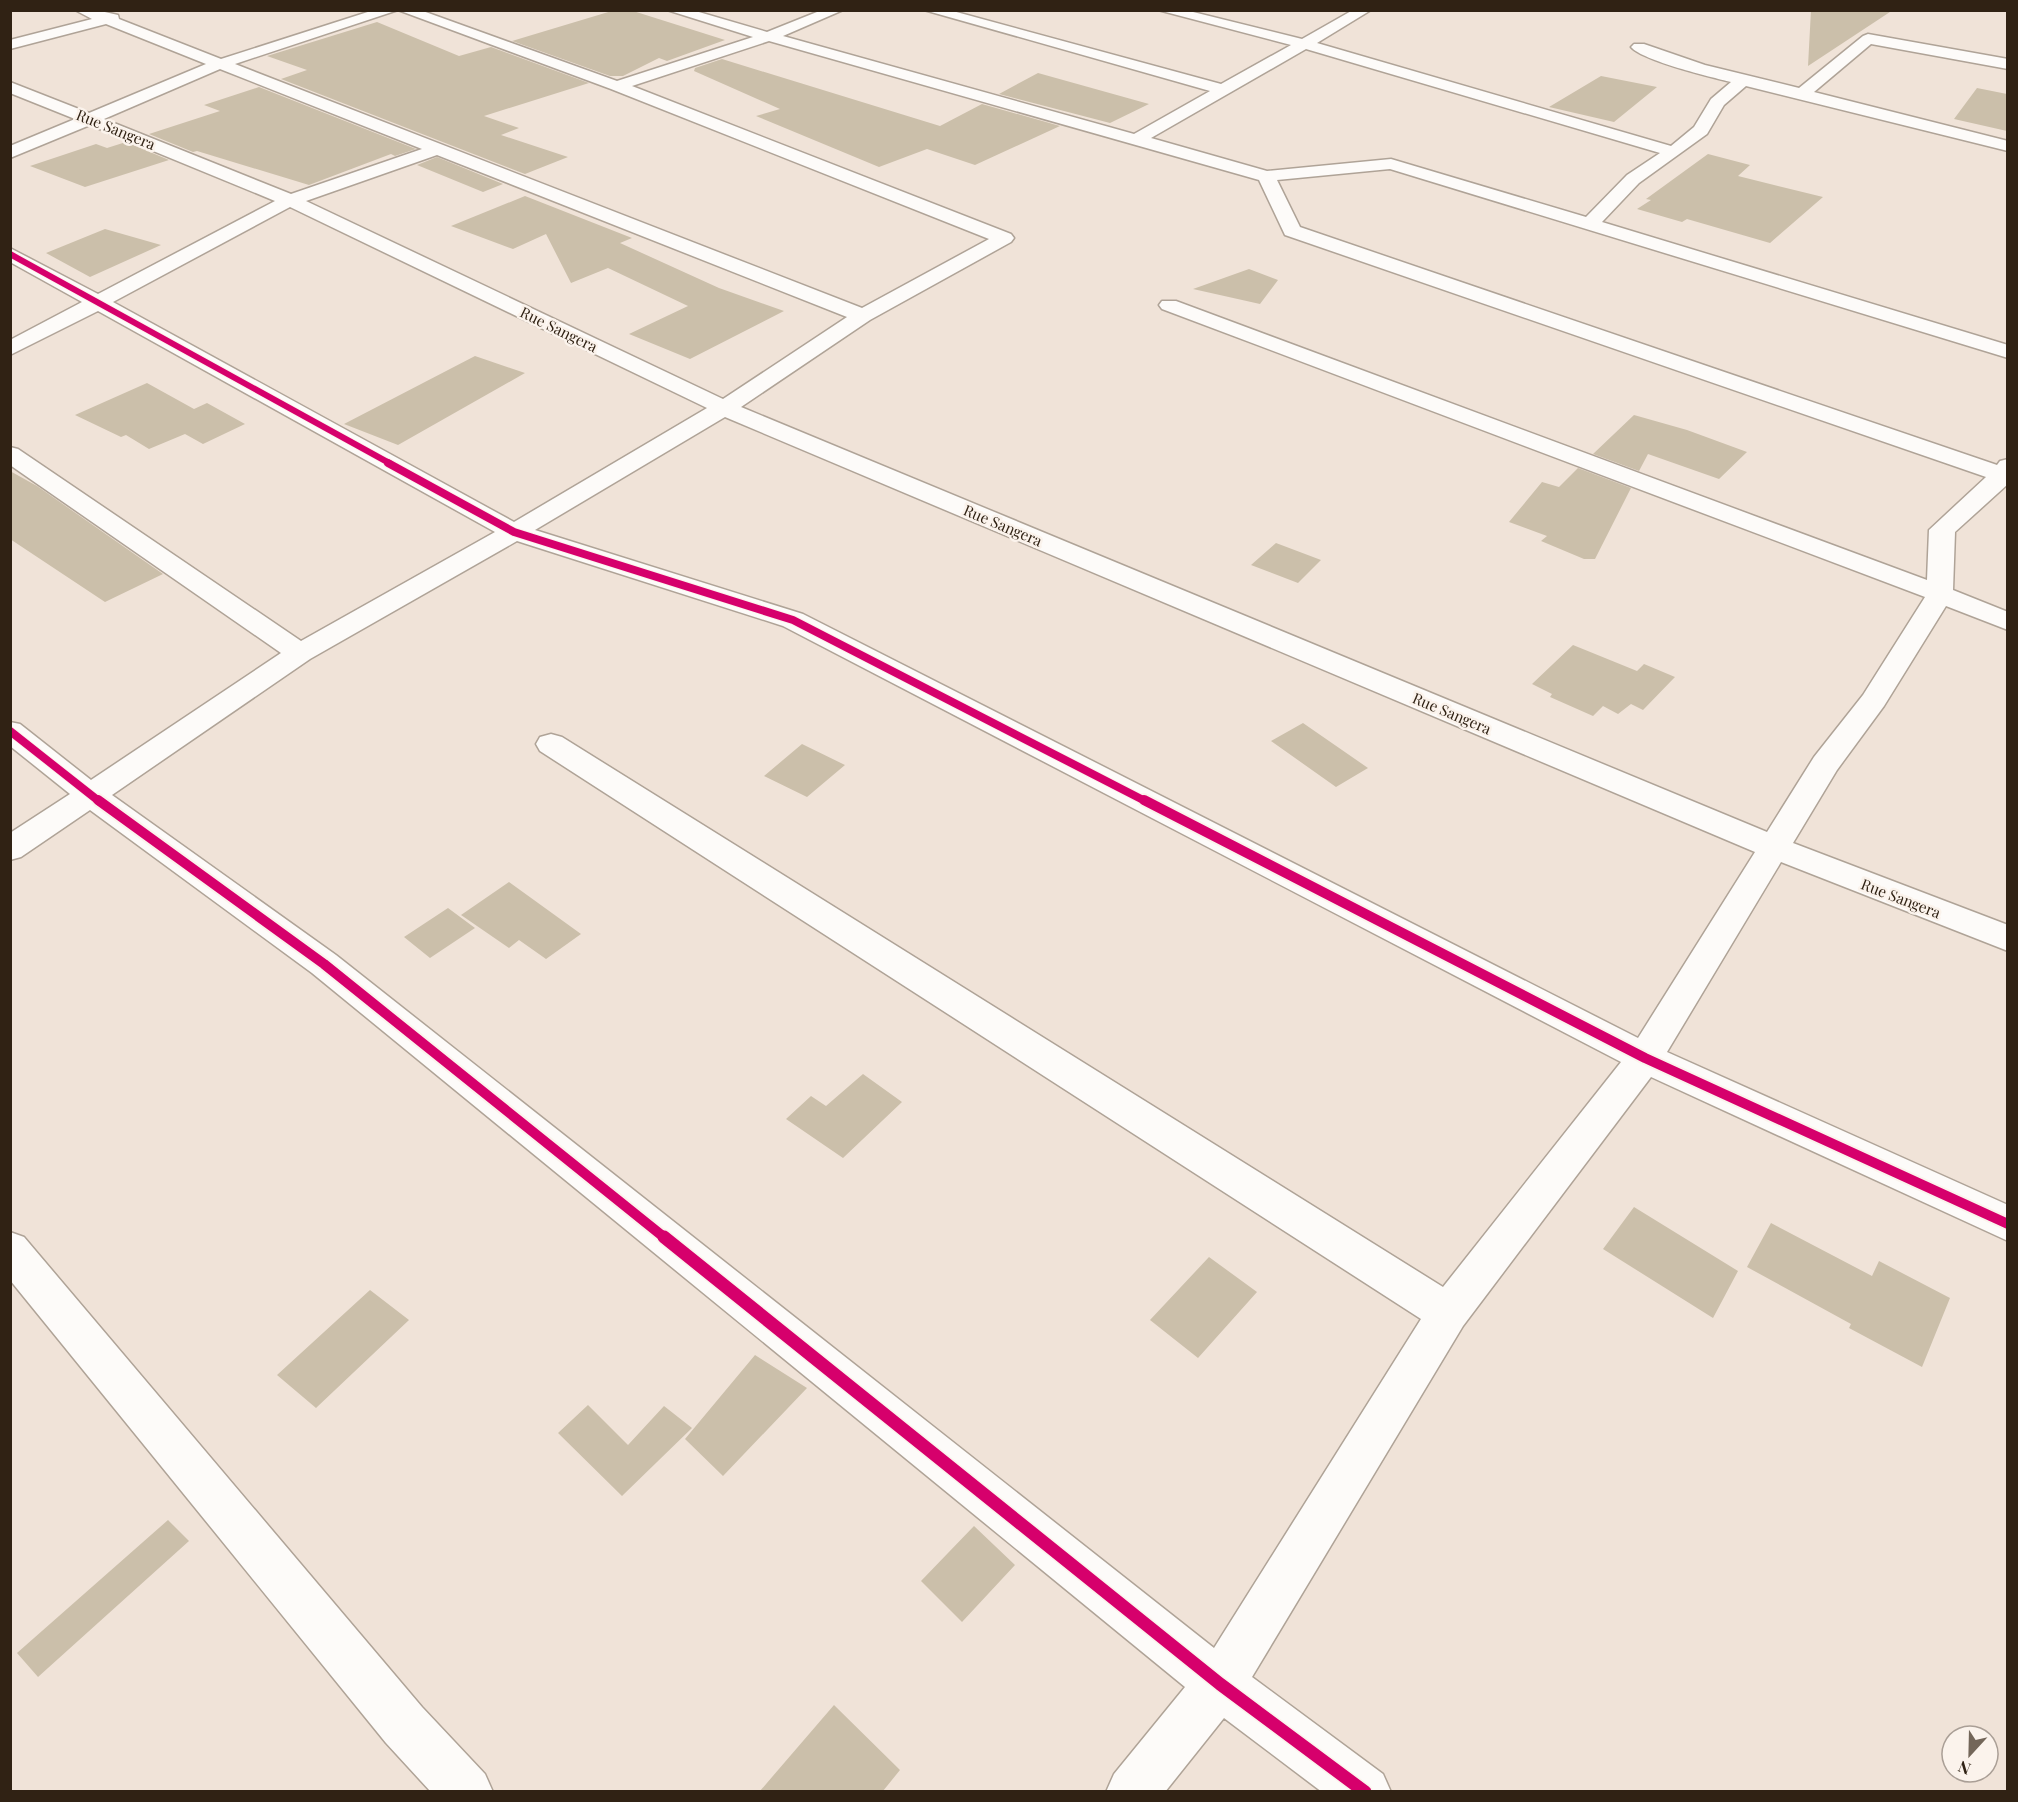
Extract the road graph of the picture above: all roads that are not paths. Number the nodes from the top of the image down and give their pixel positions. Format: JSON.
{"nodes":[{"id":1,"x":82,"y":10,"type":"edge"},
{"id":2,"x":391,"y":10,"type":"edge"},
{"id":3,"x":405,"y":10,"type":"edge"},
{"id":4,"x":675,"y":10,"type":"edge"},
{"id":5,"x":836,"y":10,"type":"edge"},
{"id":6,"x":931,"y":10,"type":"edge"},
{"id":7,"x":1165,"y":10,"type":"edge"},
{"id":8,"x":1364,"y":10,"type":"edge"},
{"id":9,"x":133,"y":13,"type":"dead end"},
{"id":10,"x":106,"y":20,"type":"junction"},
{"id":11,"x":767,"y":37,"type":"junction"},
{"id":12,"x":1305,"y":44,"type":"junction"},
{"id":13,"x":10,"y":45,"type":"edge"},
{"id":14,"x":1639,"y":47,"type":"dead end"},
{"id":15,"x":2007,"y":64,"type":"edge"},
{"id":16,"x":217,"y":65,"type":"junction"},
{"id":17,"x":1742,"y":81,"type":"junction"},
{"id":18,"x":617,"y":86,"type":"junction"},
{"id":19,"x":10,"y":87,"type":"edge"},
{"id":20,"x":1224,"y":90,"type":"junction"},
{"id":21,"x":1802,"y":94,"type":"junction"},
{"id":22,"x":92,"y":119,"type":"junction"},
{"id":23,"x":1137,"y":139,"type":"junction"},
{"id":24,"x":2007,"y":146,"type":"edge"},
{"id":25,"x":436,"y":150,"type":"junction"},
{"id":26,"x":1674,"y":152,"type":"junction"},
{"id":27,"x":10,"y":153,"type":"edge"},
{"id":28,"x":1266,"y":176,"type":"junction"},
{"id":29,"x":290,"y":200,"type":"junction"},
{"id":30,"x":1590,"y":224,"type":"junction"},
{"id":31,"x":10,"y":254,"type":"edge"},
{"id":32,"x":97,"y":301,"type":"junction"},
{"id":33,"x":1169,"y":305,"type":"dead end"},
{"id":34,"x":862,"y":316,"type":"junction"},
{"id":35,"x":10,"y":349,"type":"edge"},
{"id":36,"x":2007,"y":352,"type":"edge"},
{"id":37,"x":724,"y":408,"type":"junction"},
{"id":38,"x":10,"y":454,"type":"edge"},
{"id":39,"x":2006,"y":473,"type":"edge"},
{"id":40,"x":514,"y":532,"type":"junction"},
{"id":41,"x":1940,"y":594,"type":"junction"},
{"id":42,"x":2007,"y":622,"type":"edge"},
{"id":43,"x":300,"y":652,"type":"junction"},
{"id":44,"x":10,"y":731,"type":"edge"},
{"id":45,"x":551,"y":744,"type":"dead end"},
{"id":46,"x":92,"y":796,"type":"junction"},
{"id":47,"x":1773,"y":847,"type":"junction"},
{"id":48,"x":10,"y":849,"type":"edge"},
{"id":49,"x":2007,"y":939,"type":"edge"},
{"id":50,"x":1646,"y":1058,"type":"junction"},
{"id":51,"x":2007,"y":1224,"type":"edge"},
{"id":52,"x":10,"y":1250,"type":"edge"},
{"id":53,"x":1448,"y":1313,"type":"junction"},
{"id":54,"x":1220,"y":1684,"type":"junction"},
{"id":55,"x":467,"y":1791,"type":"edge"},
{"id":56,"x":1132,"y":1791,"type":"edge"},
{"id":57,"x":1365,"y":1791,"type":"edge"}],
"edges":[{"from":1,"to":10,"type":"street"},
{"from":2,"to":16,"type":"street"},
{"from":3,"to":18,"type":"street"},
{"from":4,"to":11,"type":"street"},
{"from":5,"to":11,"type":"street"},
{"from":6,"to":20,"type":"street"},
{"from":7,"to":12,"type":"street"},
{"from":8,"to":12,"type":"street"},
{"from":9,"to":10,"type":"street"},
{"from":10,"to":13,"type":"street"},
{"from":10,"to":16,"type":"street"},
{"from":11,"to":18,"type":"street"},
{"from":11,"to":23,"type":"street"},
{"from":12,"to":20,"type":"street"},
{"from":12,"to":26,"type":"street"},
{"from":14,"to":17,"type":"street"},
{"from":15,"to":21,"type":"street"},
{"from":16,"to":22,"type":"street"},
{"from":16,"to":25,"type":"street"},
{"from":17,"to":21,"type":"street"},
{"from":17,"to":26,"type":"street"},
{"from":18,"to":34,"type":"street"},
{"from":19,"to":22,"type":"street","name":"Rue Sangera"},
{"from":20,"to":23,"type":"street"},
{"from":21,"to":24,"type":"street"},
{"from":22,"to":27,"type":"street"},
{"from":22,"to":29,"type":"street","name":"Rue Sangera"},
{"from":23,"to":28,"type":"street"},
{"from":25,"to":29,"type":"street"},
{"from":25,"to":34,"type":"street"},
{"from":26,"to":30,"type":"street"},
{"from":28,"to":30,"type":"street"},
{"from":28,"to":39,"type":"street"},
{"from":29,"to":32,"type":"street"},
{"from":29,"to":37,"type":"street","name":"Rue Sangera"},
{"from":30,"to":36,"type":"street"},
{"from":31,"to":32,"type":"street"},
{"from":32,"to":35,"type":"street"},
{"from":32,"to":40,"type":"street"},
{"from":33,"to":41,"type":"street"},
{"from":34,"to":37,"type":"street"},
{"from":37,"to":40,"type":"street"},
{"from":37,"to":47,"type":"street","name":"Rue Sangera"},
{"from":38,"to":43,"type":"street"},
{"from":39,"to":41,"type":"street"},
{"from":40,"to":43,"type":"street"},
{"from":40,"to":50,"type":"street"},
{"from":41,"to":42,"type":"street"},
{"from":41,"to":47,"type":"street"},
{"from":43,"to":46,"type":"street"},
{"from":44,"to":46,"type":"street"},
{"from":45,"to":53,"type":"street"},
{"from":46,"to":48,"type":"street"},
{"from":46,"to":54,"type":"street"},
{"from":47,"to":49,"type":"street","name":"Rue Sangera"},
{"from":47,"to":50,"type":"street"},
{"from":50,"to":51,"type":"street"},
{"from":50,"to":53,"type":"street"},
{"from":52,"to":55,"type":"street"},
{"from":53,"to":54,"type":"street"},
{"from":54,"to":56,"type":"street"},
{"from":54,"to":57,"type":"street"}]}
